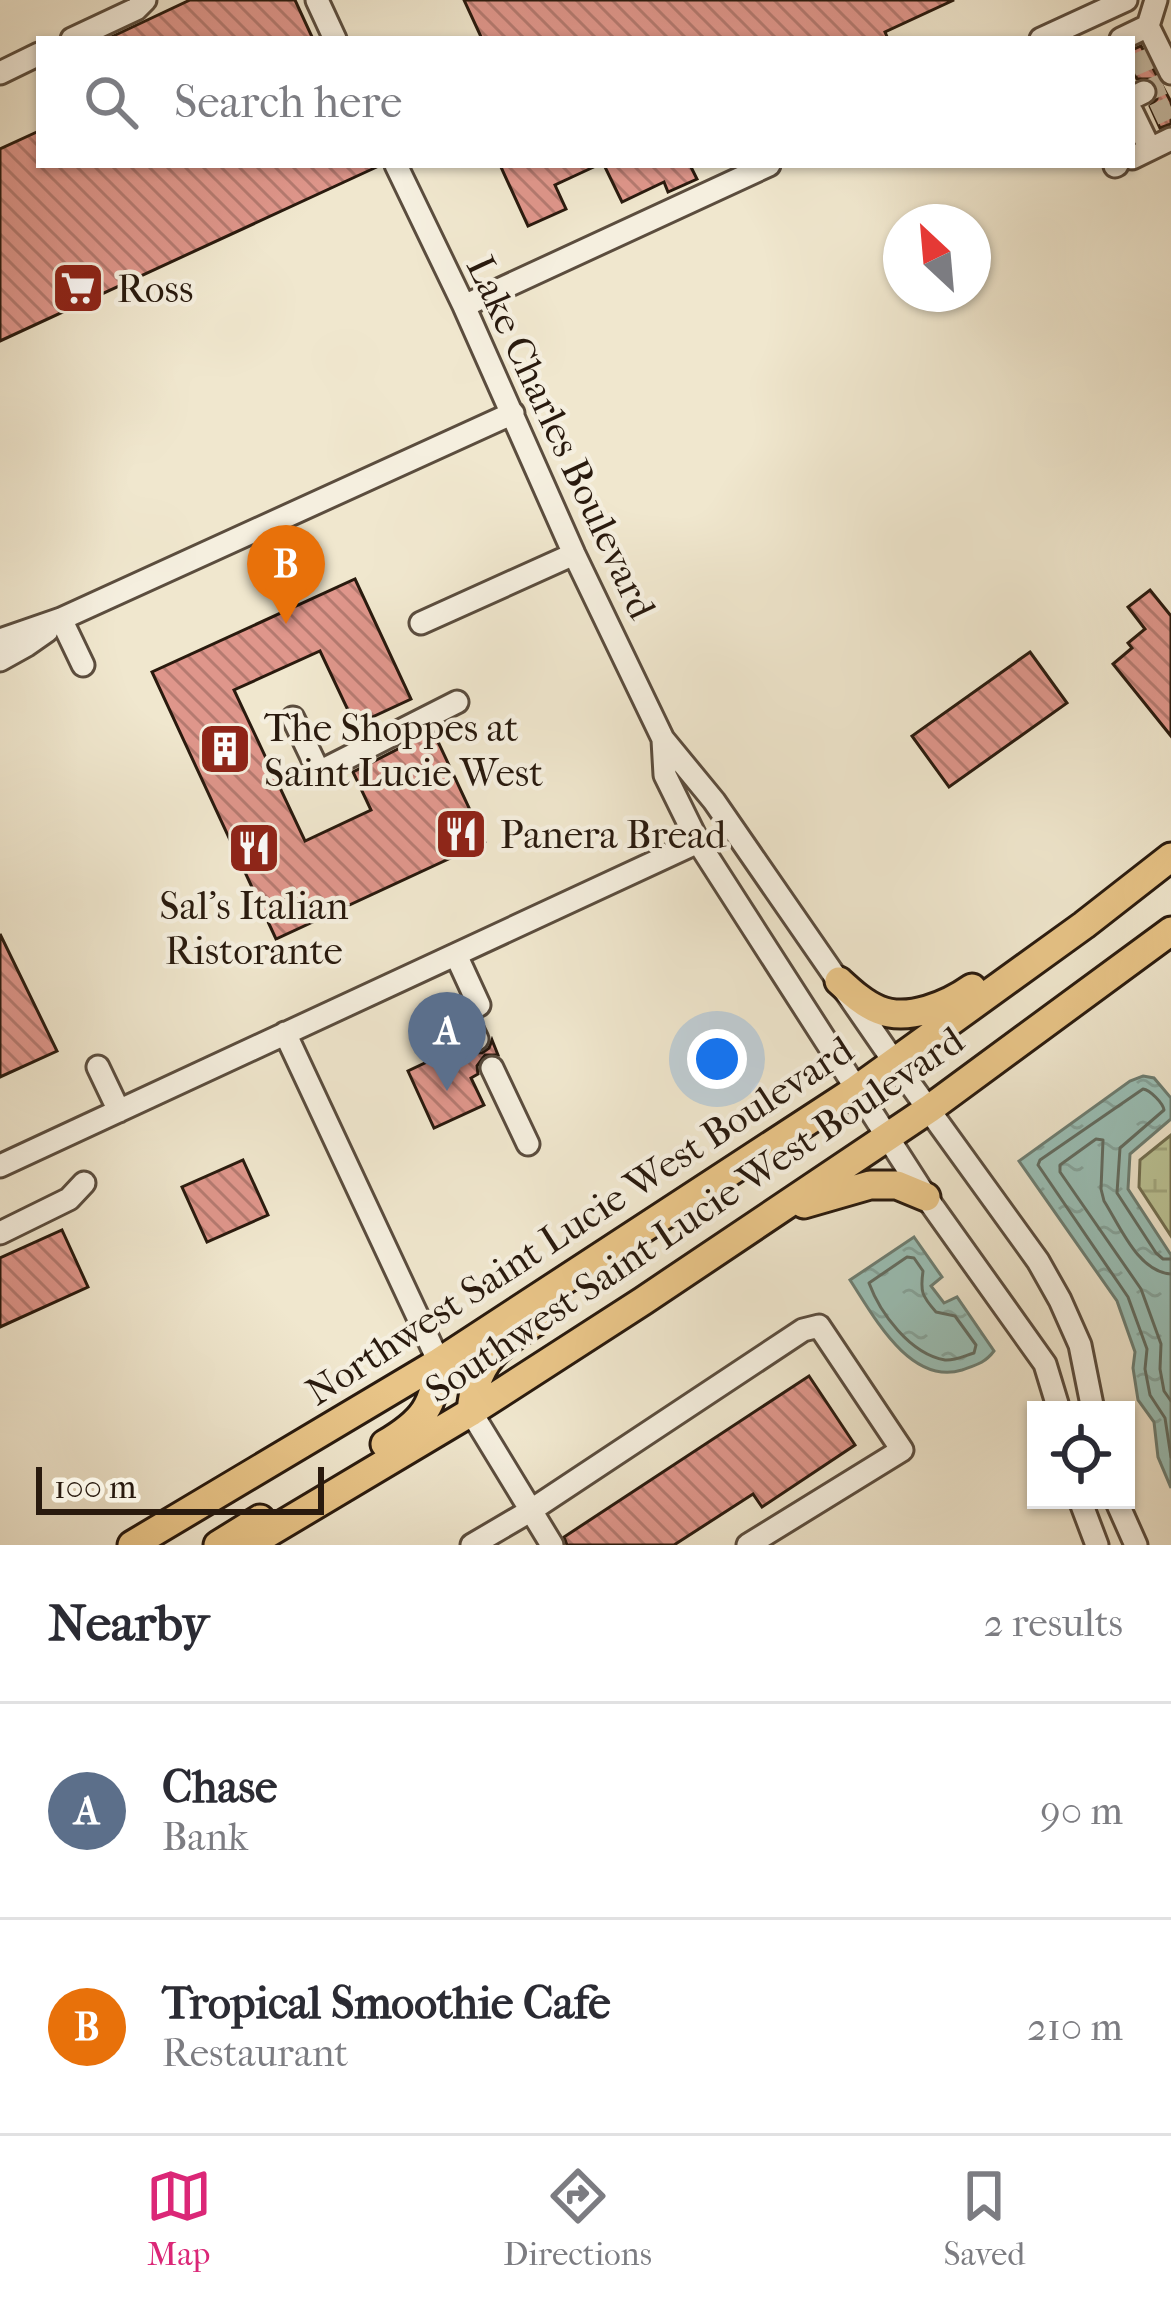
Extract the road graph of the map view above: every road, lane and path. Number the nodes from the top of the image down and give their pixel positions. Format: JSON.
{"nodes":[{"id":1,"x":145,"y":0,"type":"edge"},
{"id":2,"x":316,"y":0,"type":"edge"},
{"id":3,"x":1126,"y":0,"type":"edge"},
{"id":4,"x":1156,"y":0,"type":"edge"},
{"id":5,"x":1148,"y":26,"type":"junction"},
{"id":6,"x":78,"y":36,"type":"edge"},
{"id":7,"x":334,"y":36,"type":"edge"},
{"id":8,"x":1048,"y":36,"type":"edge"},
{"id":9,"x":1127,"y":36,"type":"edge"},
{"id":10,"x":36,"y":56,"type":"edge"},
{"id":11,"x":0,"y":73,"type":"edge"},
{"id":12,"x":1151,"y":89,"type":"edge"},
{"id":13,"x":1151,"y":149,"type":"edge"},
{"id":14,"x":397,"y":168,"type":"edge"},
{"id":15,"x":763,"y":168,"type":"edge"},
{"id":16,"x":464,"y":306,"type":"junction"},
{"id":17,"x":514,"y":412,"type":"junction"},
{"id":18,"x":574,"y":554,"type":"junction"},
{"id":19,"x":62,"y":619,"type":"junction"},
{"id":20,"x":421,"y":623,"type":"dead end"},
{"id":21,"x":0,"y":640,"type":"edge"},
{"id":22,"x":0,"y":660,"type":"edge"},
{"id":23,"x":83,"y":665,"type":"dead end"},
{"id":24,"x":457,"y":703,"type":"dead end"},
{"id":25,"x":293,"y":718,"type":"dead end"},
{"id":26,"x":662,"y":739,"type":"junction"},
{"id":27,"x":698,"y":842,"type":"junction"},
{"id":28,"x":1171,"y":857,"type":"edge"},
{"id":29,"x":1113,"y":902,"type":"junction"},
{"id":30,"x":1171,"y":931,"type":"edge"},
{"id":31,"x":456,"y":955,"type":"junction"},
{"id":32,"x":838,"y":981,"type":"junction"},
{"id":33,"x":285,"y":1033,"type":"junction"},
{"id":34,"x":477,"y":1039,"type":"dead end"},
{"id":35,"x":895,"y":1063,"type":"junction"},
{"id":36,"x":98,"y":1067,"type":"dead end"},
{"id":37,"x":492,"y":1068,"type":"dead end"},
{"id":38,"x":856,"y":1089,"type":"junction"},
{"id":39,"x":929,"y":1109,"type":"junction"},
{"id":40,"x":119,"y":1111,"type":"junction"},
{"id":41,"x":887,"y":1138,"type":"junction"},
{"id":42,"x":528,"y":1144,"type":"dead end"},
{"id":43,"x":763,"y":1150,"type":"junction"},
{"id":44,"x":0,"y":1166,"type":"edge"},
{"id":45,"x":84,"y":1183,"type":"dead end"},
{"id":46,"x":926,"y":1197,"type":"junction"},
{"id":47,"x":782,"y":1208,"type":"junction"},
{"id":48,"x":0,"y":1233,"type":"edge"},
{"id":49,"x":440,"y":1362,"type":"junction"},
{"id":50,"x":1056,"y":1401,"type":"edge"},
{"id":51,"x":1091,"y":1401,"type":"edge"},
{"id":52,"x":472,"y":1412,"type":"junction"},
{"id":53,"x":1083,"y":1509,"type":"edge"},
{"id":54,"x":1120,"y":1509,"type":"edge"},
{"id":55,"x":530,"y":1510,"type":"junction"},
{"id":56,"x":481,"y":1543,"type":"edge"},
{"id":57,"x":251,"y":1544,"type":"edge"},
{"id":58,"x":132,"y":1545,"type":"edge"},
{"id":59,"x":218,"y":1545,"type":"edge"},
{"id":60,"x":552,"y":1545,"type":"edge"},
{"id":61,"x":748,"y":1545,"type":"edge"},
{"id":62,"x":1097,"y":1545,"type":"edge"},
{"id":63,"x":1136,"y":1545,"type":"edge"}],
"edges":[{"from":1,"to":6,"type":"street"},
{"from":2,"to":7,"type":"street"},
{"from":3,"to":8,"type":"street"},
{"from":4,"to":5,"type":"street"},
{"from":5,"to":9,"type":"street"},
{"from":5,"to":12,"type":"street"},
{"from":10,"to":11,"type":"street"},
{"from":12,"to":13,"type":"street"},
{"from":14,"to":16,"type":"street","name":"Lake Charles Boulevard"},
{"from":15,"to":16,"type":"street"},
{"from":16,"to":17,"type":"street","name":"Lake Charles Boulevard"},
{"from":17,"to":18,"type":"street","name":"Lake Charles Boulevard"},
{"from":17,"to":19,"type":"street"},
{"from":18,"to":20,"type":"street"},
{"from":18,"to":26,"type":"street","name":"Lake Charles Boulevard"},
{"from":19,"to":21,"type":"street"},
{"from":19,"to":22,"type":"street"},
{"from":19,"to":23,"type":"street"},
{"from":24,"to":25,"type":"street"},
{"from":26,"to":27,"type":"street"},
{"from":26,"to":32,"type":"street"},
{"from":27,"to":31,"type":"street"},
{"from":27,"to":38,"type":"street"},
{"from":28,"to":29,"type":"main road","name":"Northwest Saint Lucie West Boulevard"},
{"from":29,"to":32,"type":"main road"},
{"from":29,"to":35,"type":"main road","name":"Northwest Saint Lucie West Boulevard"},
{"from":30,"to":39,"type":"main road","name":"Southwest Saint Lucie West Boulevard"},
{"from":31,"to":33,"type":"street"},
{"from":31,"to":34,"type":"street"},
{"from":32,"to":35,"type":"street"},
{"from":33,"to":40,"type":"street"},
{"from":33,"to":49,"type":"street"},
{"from":35,"to":38,"type":"main road","name":"Northwest Saint Lucie West Boulevard"},
{"from":35,"to":39,"type":"street"},
{"from":36,"to":40,"type":"street"},
{"from":37,"to":42,"type":"street"},
{"from":38,"to":41,"type":"street"},
{"from":38,"to":43,"type":"main road","name":"Northwest Saint Lucie West Boulevard"},
{"from":39,"to":41,"type":"main road","name":"Southwest Saint Lucie West Boulevard"},
{"from":39,"to":51,"type":"street"},
{"from":40,"to":44,"type":"street"},
{"from":41,"to":46,"type":"street"},
{"from":41,"to":47,"type":"main road","name":"Southwest Saint Lucie West Boulevard"},
{"from":43,"to":49,"type":"main road","name":"Northwest Saint Lucie West Boulevard"},
{"from":43,"to":52,"type":"main road"},
{"from":45,"to":48,"type":"street"},
{"from":46,"to":47,"type":"main road"},
{"from":46,"to":50,"type":"street"},
{"from":47,"to":52,"type":"main road","name":"Southwest Saint Lucie West Boulevard"},
{"from":49,"to":58,"type":"main road","name":"Northwest Saint Lucie West Boulevard"},
{"from":49,"to":59,"type":"main road"},
{"from":52,"to":55,"type":"street"},
{"from":52,"to":57,"type":"main road","name":"Southwest Saint Lucie West Boulevard"},
{"from":53,"to":62,"type":"street"},
{"from":54,"to":63,"type":"street"},
{"from":55,"to":56,"type":"street"},
{"from":55,"to":60,"type":"street"},
{"from":55,"to":61,"type":"street"}]}
